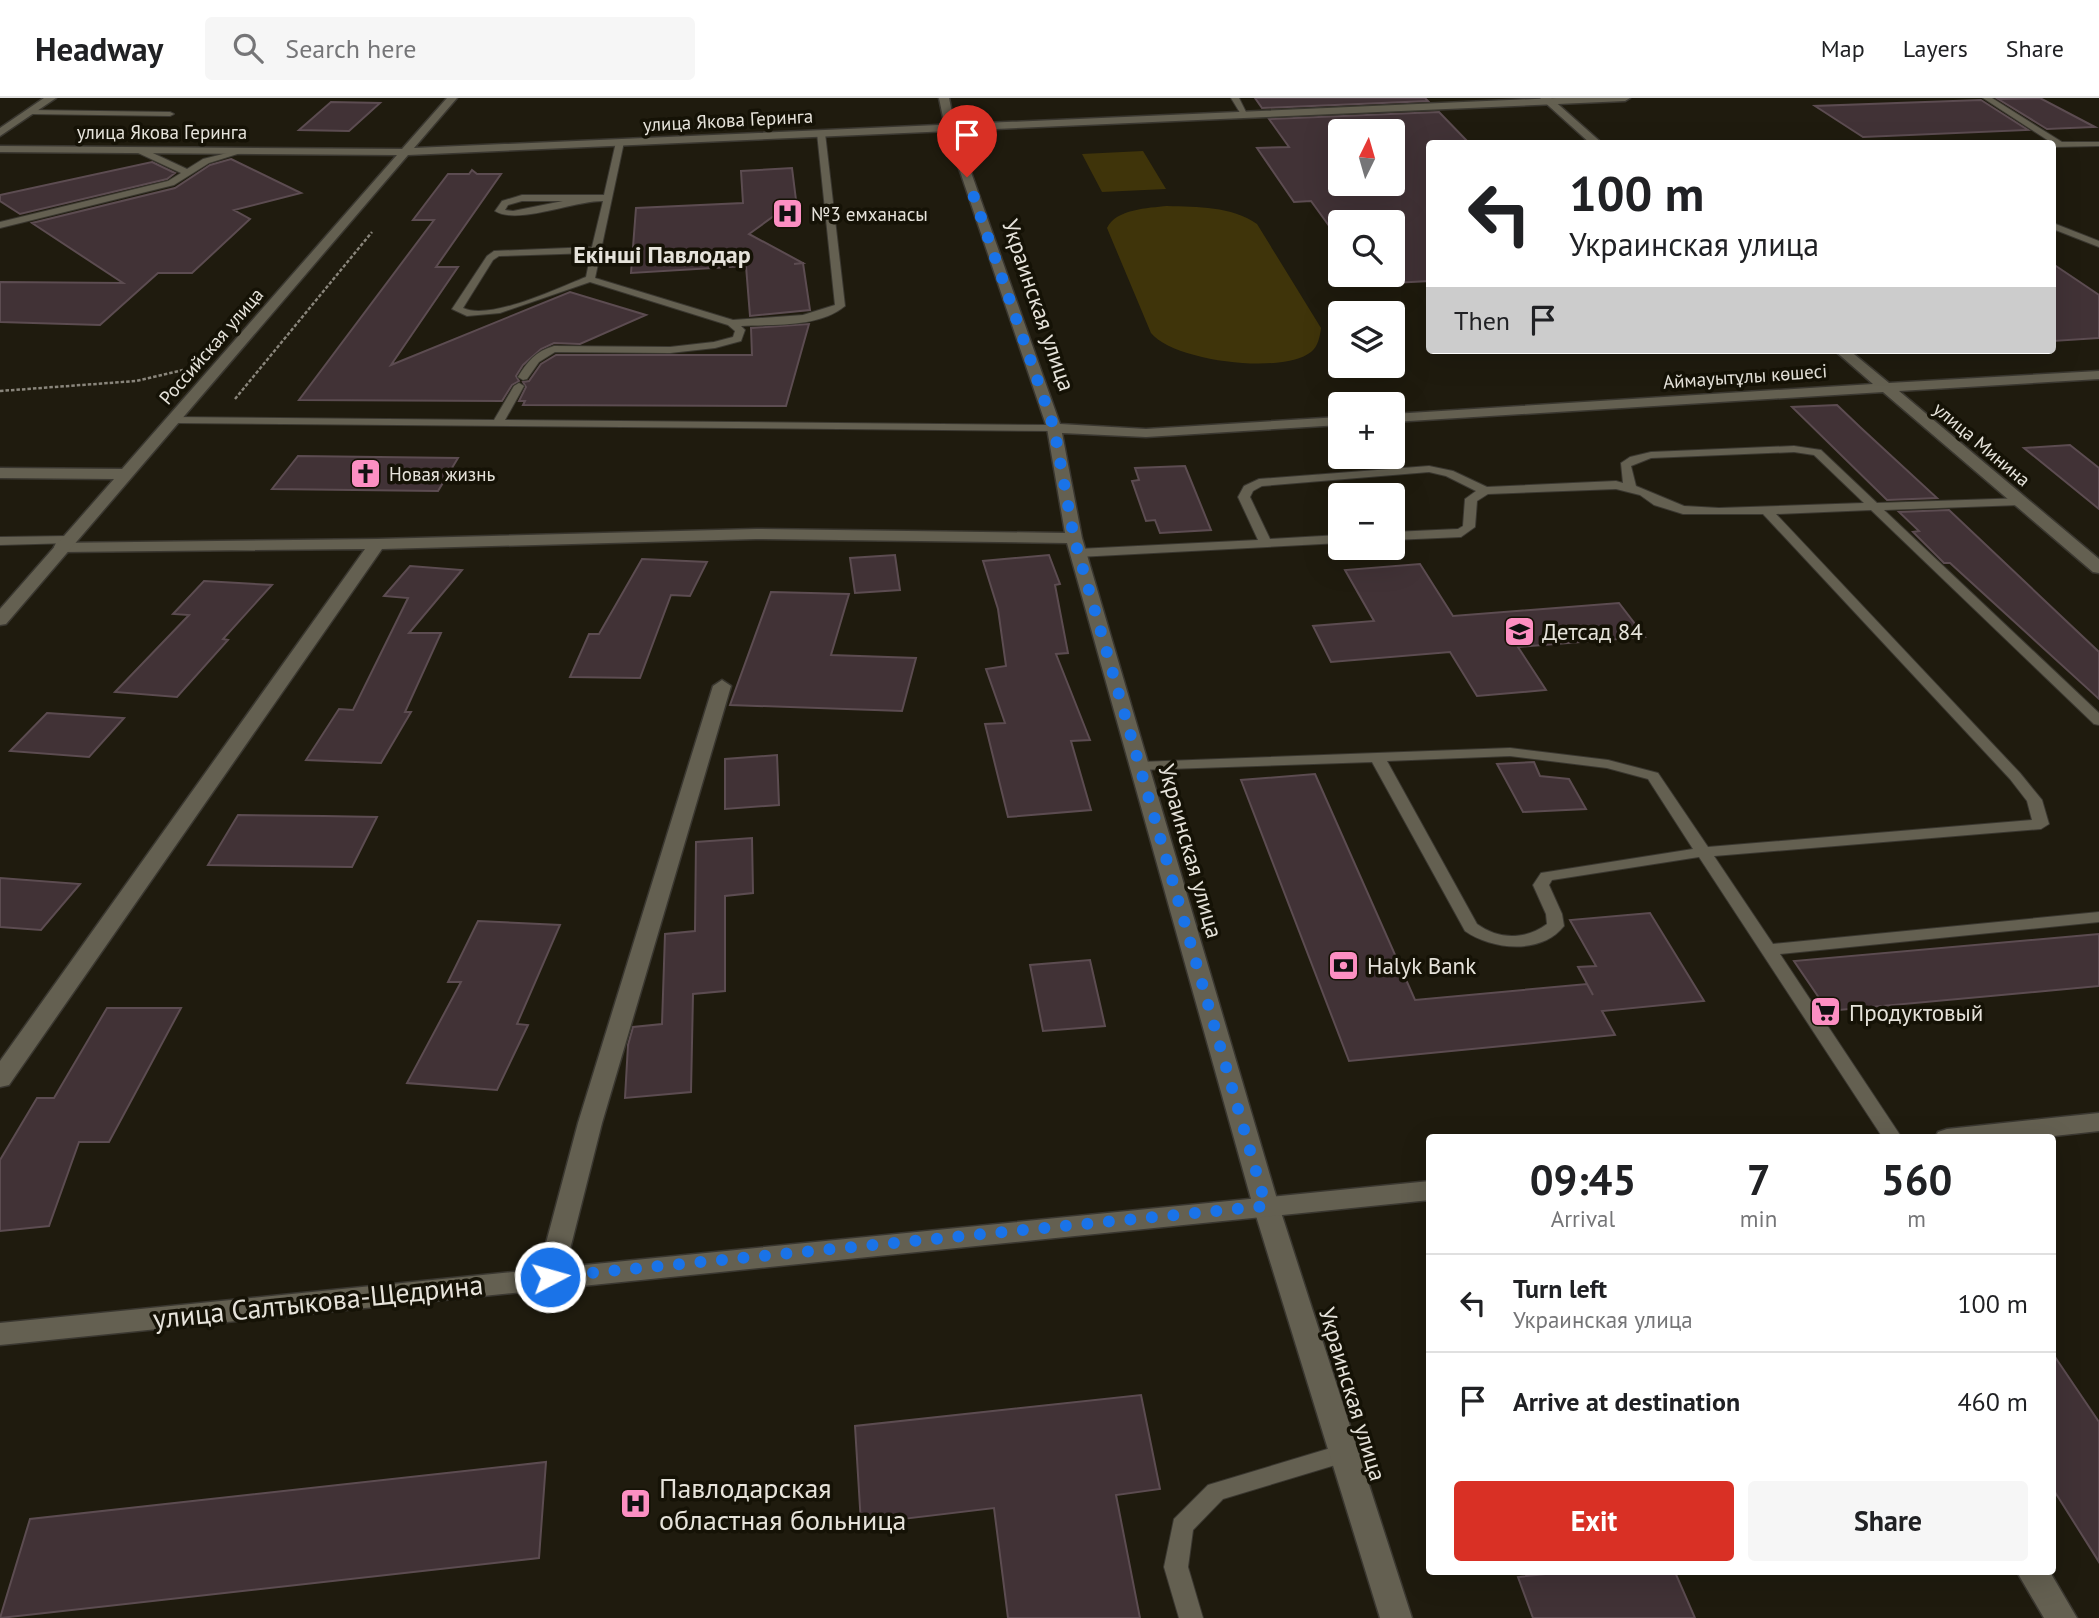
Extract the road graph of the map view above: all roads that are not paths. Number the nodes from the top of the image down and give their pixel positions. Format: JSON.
{"nodes":[{"id":1,"x":51,"y":98,"type":"edge"},
{"id":2,"x":452,"y":98,"type":"edge"},
{"id":3,"x":944,"y":98,"type":"edge"},
{"id":4,"x":1235,"y":98,"type":"edge"},
{"id":5,"x":1625,"y":98,"type":"edge"},
{"id":6,"x":1987,"y":98,"type":"edge"},
{"id":7,"x":1547,"y":99,"type":"edge"},
{"id":8,"x":1455,"y":101,"type":"edge"},
{"id":9,"x":31,"y":112,"type":"junction"},
{"id":10,"x":170,"y":114,"type":"dead end"},
{"id":11,"x":1245,"y":114,"type":"junction"},
{"id":12,"x":950,"y":127,"type":"junction"},
{"id":13,"x":0,"y":132,"type":"edge"},
{"id":14,"x":821,"y":133,"type":"junction"},
{"id":15,"x":1593,"y":140,"type":"edge"},
{"id":16,"x":2049,"y":140,"type":"edge"},
{"id":17,"x":620,"y":142,"type":"junction"},
{"id":18,"x":2099,"y":144,"type":"edge"},
{"id":19,"x":2056,"y":145,"type":"edge"},
{"id":20,"x":0,"y":149,"type":"edge"},
{"id":21,"x":139,"y":150,"type":"junction"},
{"id":22,"x":243,"y":150,"type":"junction"},
{"id":23,"x":403,"y":152,"type":"junction"},
{"id":24,"x":186,"y":172,"type":"junction"},
{"id":25,"x":608,"y":198,"type":"junction"},
{"id":26,"x":583,"y":199,"type":"junction"},
{"id":27,"x":0,"y":225,"type":"edge"},
{"id":28,"x":2056,"y":227,"type":"edge"},
{"id":29,"x":2099,"y":244,"type":"edge"},
{"id":30,"x":596,"y":250,"type":"junction"},
{"id":31,"x":590,"y":279,"type":"junction"},
{"id":32,"x":733,"y":323,"type":"junction"},
{"id":33,"x":1846,"y":354,"type":"edge"},
{"id":34,"x":2099,"y":375,"type":"edge"},
{"id":35,"x":1885,"y":387,"type":"junction"},
{"id":36,"x":1405,"y":417,"type":"edge"},
{"id":37,"x":173,"y":420,"type":"junction"},
{"id":38,"x":1328,"y":422,"type":"edge"},
{"id":39,"x":498,"y":423,"type":"junction"},
{"id":40,"x":1054,"y":428,"type":"junction"},
{"id":41,"x":0,"y":473,"type":"edge"},
{"id":42,"x":125,"y":474,"type":"junction"},
{"id":43,"x":1630,"y":487,"type":"junction"},
{"id":44,"x":1485,"y":491,"type":"junction"},
{"id":45,"x":2020,"y":501,"type":"junction"},
{"id":46,"x":1874,"y":506,"type":"junction"},
{"id":47,"x":1766,"y":510,"type":"junction"},
{"id":48,"x":1405,"y":535,"type":"edge"},
{"id":49,"x":1328,"y":540,"type":"edge"},
{"id":50,"x":0,"y":541,"type":"edge"},
{"id":51,"x":1266,"y":543,"type":"junction"},
{"id":52,"x":65,"y":544,"type":"junction"},
{"id":53,"x":377,"y":544,"type":"junction"},
{"id":54,"x":1076,"y":545,"type":"junction"},
{"id":55,"x":2099,"y":568,"type":"edge"},
{"id":56,"x":0,"y":620,"type":"edge"},
{"id":57,"x":722,"y":686,"type":"dead end"},
{"id":58,"x":2099,"y":721,"type":"edge"},
{"id":59,"x":1377,"y":757,"type":"junction"},
{"id":60,"x":1139,"y":766,"type":"junction"},
{"id":61,"x":1704,"y":852,"type":"junction"},
{"id":62,"x":2099,"y":917,"type":"edge"},
{"id":63,"x":1769,"y":950,"type":"junction"},
{"id":64,"x":0,"y":1079,"type":"edge"},
{"id":65,"x":2099,"y":1122,"type":"edge"},
{"id":66,"x":1890,"y":1134,"type":"edge"},
{"id":67,"x":1985,"y":1134,"type":"edge"},
{"id":68,"x":1426,"y":1190,"type":"edge"},
{"id":69,"x":1266,"y":1206,"type":"junction"},
{"id":70,"x":550,"y":1277,"type":"junction"},
{"id":71,"x":0,"y":1334,"type":"edge"},
{"id":72,"x":1344,"y":1453,"type":"junction"},
{"id":73,"x":2035,"y":1575,"type":"edge"},
{"id":74,"x":1191,"y":1618,"type":"edge"},
{"id":75,"x":1396,"y":1618,"type":"edge"},
{"id":76,"x":2061,"y":1618,"type":"edge"}],
"edges":[{"from":1,"to":9,"type":"street"},
{"from":2,"to":23,"type":"street","name":"Российская улица"},
{"from":3,"to":12,"type":"street","name":"Украинская улица"},
{"from":4,"to":11,"type":"lane"},
{"from":5,"to":7,"type":"street","name":"улица Якова Геринга"},
{"from":6,"to":16,"type":"lane"},
{"from":7,"to":8,"type":"street","name":"улица Якова Геринга"},
{"from":7,"to":15,"type":"street"},
{"from":8,"to":11,"type":"street","name":"улица Якова Геринга"},
{"from":9,"to":10,"type":"lane"},
{"from":9,"to":13,"type":"street"},
{"from":11,"to":12,"type":"street","name":"улица Якова Геринга"},
{"from":12,"to":14,"type":"street","name":"улица Якова Геринга"},
{"from":12,"to":40,"type":"street","name":"Украинская улица"},
{"from":14,"to":17,"type":"street","name":"улица Якова Геринга"},
{"from":14,"to":32,"type":"lane"},
{"from":17,"to":23,"type":"street","name":"улица Якова Геринга"},
{"from":17,"to":25,"type":"lane"},
{"from":18,"to":19,"type":"lane"},
{"from":20,"to":21,"type":"street","name":"улица Якова Геринга"},
{"from":21,"to":22,"type":"street","name":"улица Якова Геринга"},
{"from":21,"to":24,"type":"lane"},
{"from":22,"to":23,"type":"street","name":"улица Якова Геринга"},
{"from":22,"to":24,"type":"lane"},
{"from":23,"to":37,"type":"street","name":"Российская улица"},
{"from":24,"to":27,"type":"lane"},
{"from":25,"to":26,"type":"lane"},
{"from":25,"to":30,"type":"lane"},
{"from":26,"to":26,"type":"lane"},
{"from":28,"to":29,"type":"lane"},
{"from":30,"to":31,"type":"lane"},
{"from":30,"to":31,"type":"lane"},
{"from":31,"to":32,"type":"lane"},
{"from":32,"to":39,"type":"lane"},
{"from":33,"to":35,"type":"street","name":"улица Минина"},
{"from":34,"to":35,"type":"street","name":"Аймауытұлы көшесі"},
{"from":35,"to":36,"type":"street","name":"Аймауытұлы көшесі"},
{"from":35,"to":45,"type":"street","name":"улица Минина"},
{"from":37,"to":39,"type":"lane"},
{"from":37,"to":42,"type":"street","name":"Российская улица"},
{"from":38,"to":40,"type":"street"},
{"from":39,"to":40,"type":"lane"},
{"from":40,"to":54,"type":"street","name":"Украинская улица"},
{"from":41,"to":42,"type":"street"},
{"from":42,"to":52,"type":"street","name":"Российская улица"},
{"from":43,"to":44,"type":"lane"},
{"from":43,"to":46,"type":"lane"},
{"from":43,"to":47,"type":"lane"},
{"from":44,"to":48,"type":"lane"},
{"from":44,"to":51,"type":"lane"},
{"from":45,"to":46,"type":"lane"},
{"from":45,"to":55,"type":"street","name":"улица Минина"},
{"from":46,"to":47,"type":"lane"},
{"from":46,"to":58,"type":"lane"},
{"from":47,"to":61,"type":"lane"},
{"from":49,"to":51,"type":"lane"},
{"from":50,"to":52,"type":"lane"},
{"from":51,"to":54,"type":"lane"},
{"from":52,"to":53,"type":"street"},
{"from":52,"to":56,"type":"street","name":"Российская улица"},
{"from":53,"to":54,"type":"street"},
{"from":53,"to":64,"type":"street"},
{"from":54,"to":60,"type":"street","name":"Украинская улица"},
{"from":57,"to":70,"type":"street"},
{"from":59,"to":60,"type":"lane"},
{"from":59,"to":61,"type":"lane"},
{"from":59,"to":61,"type":"lane"},
{"from":60,"to":69,"type":"street","name":"Украинская улица"},
{"from":61,"to":63,"type":"lane"},
{"from":62,"to":63,"type":"lane"},
{"from":63,"to":66,"type":"lane"},
{"from":65,"to":67,"type":"street"},
{"from":68,"to":69,"type":"street","name":"улица Салтыкова-Щедрина"},
{"from":69,"to":70,"type":"street","name":"улица Салтыкова-Щедрина"},
{"from":69,"to":72,"type":"street","name":"Украинская улица"},
{"from":70,"to":71,"type":"street","name":"улица Салтыкова-Щедрина"},
{"from":72,"to":74,"type":"lane"},
{"from":72,"to":75,"type":"street","name":"Украинская улица"},
{"from":73,"to":76,"type":"street"}]}
